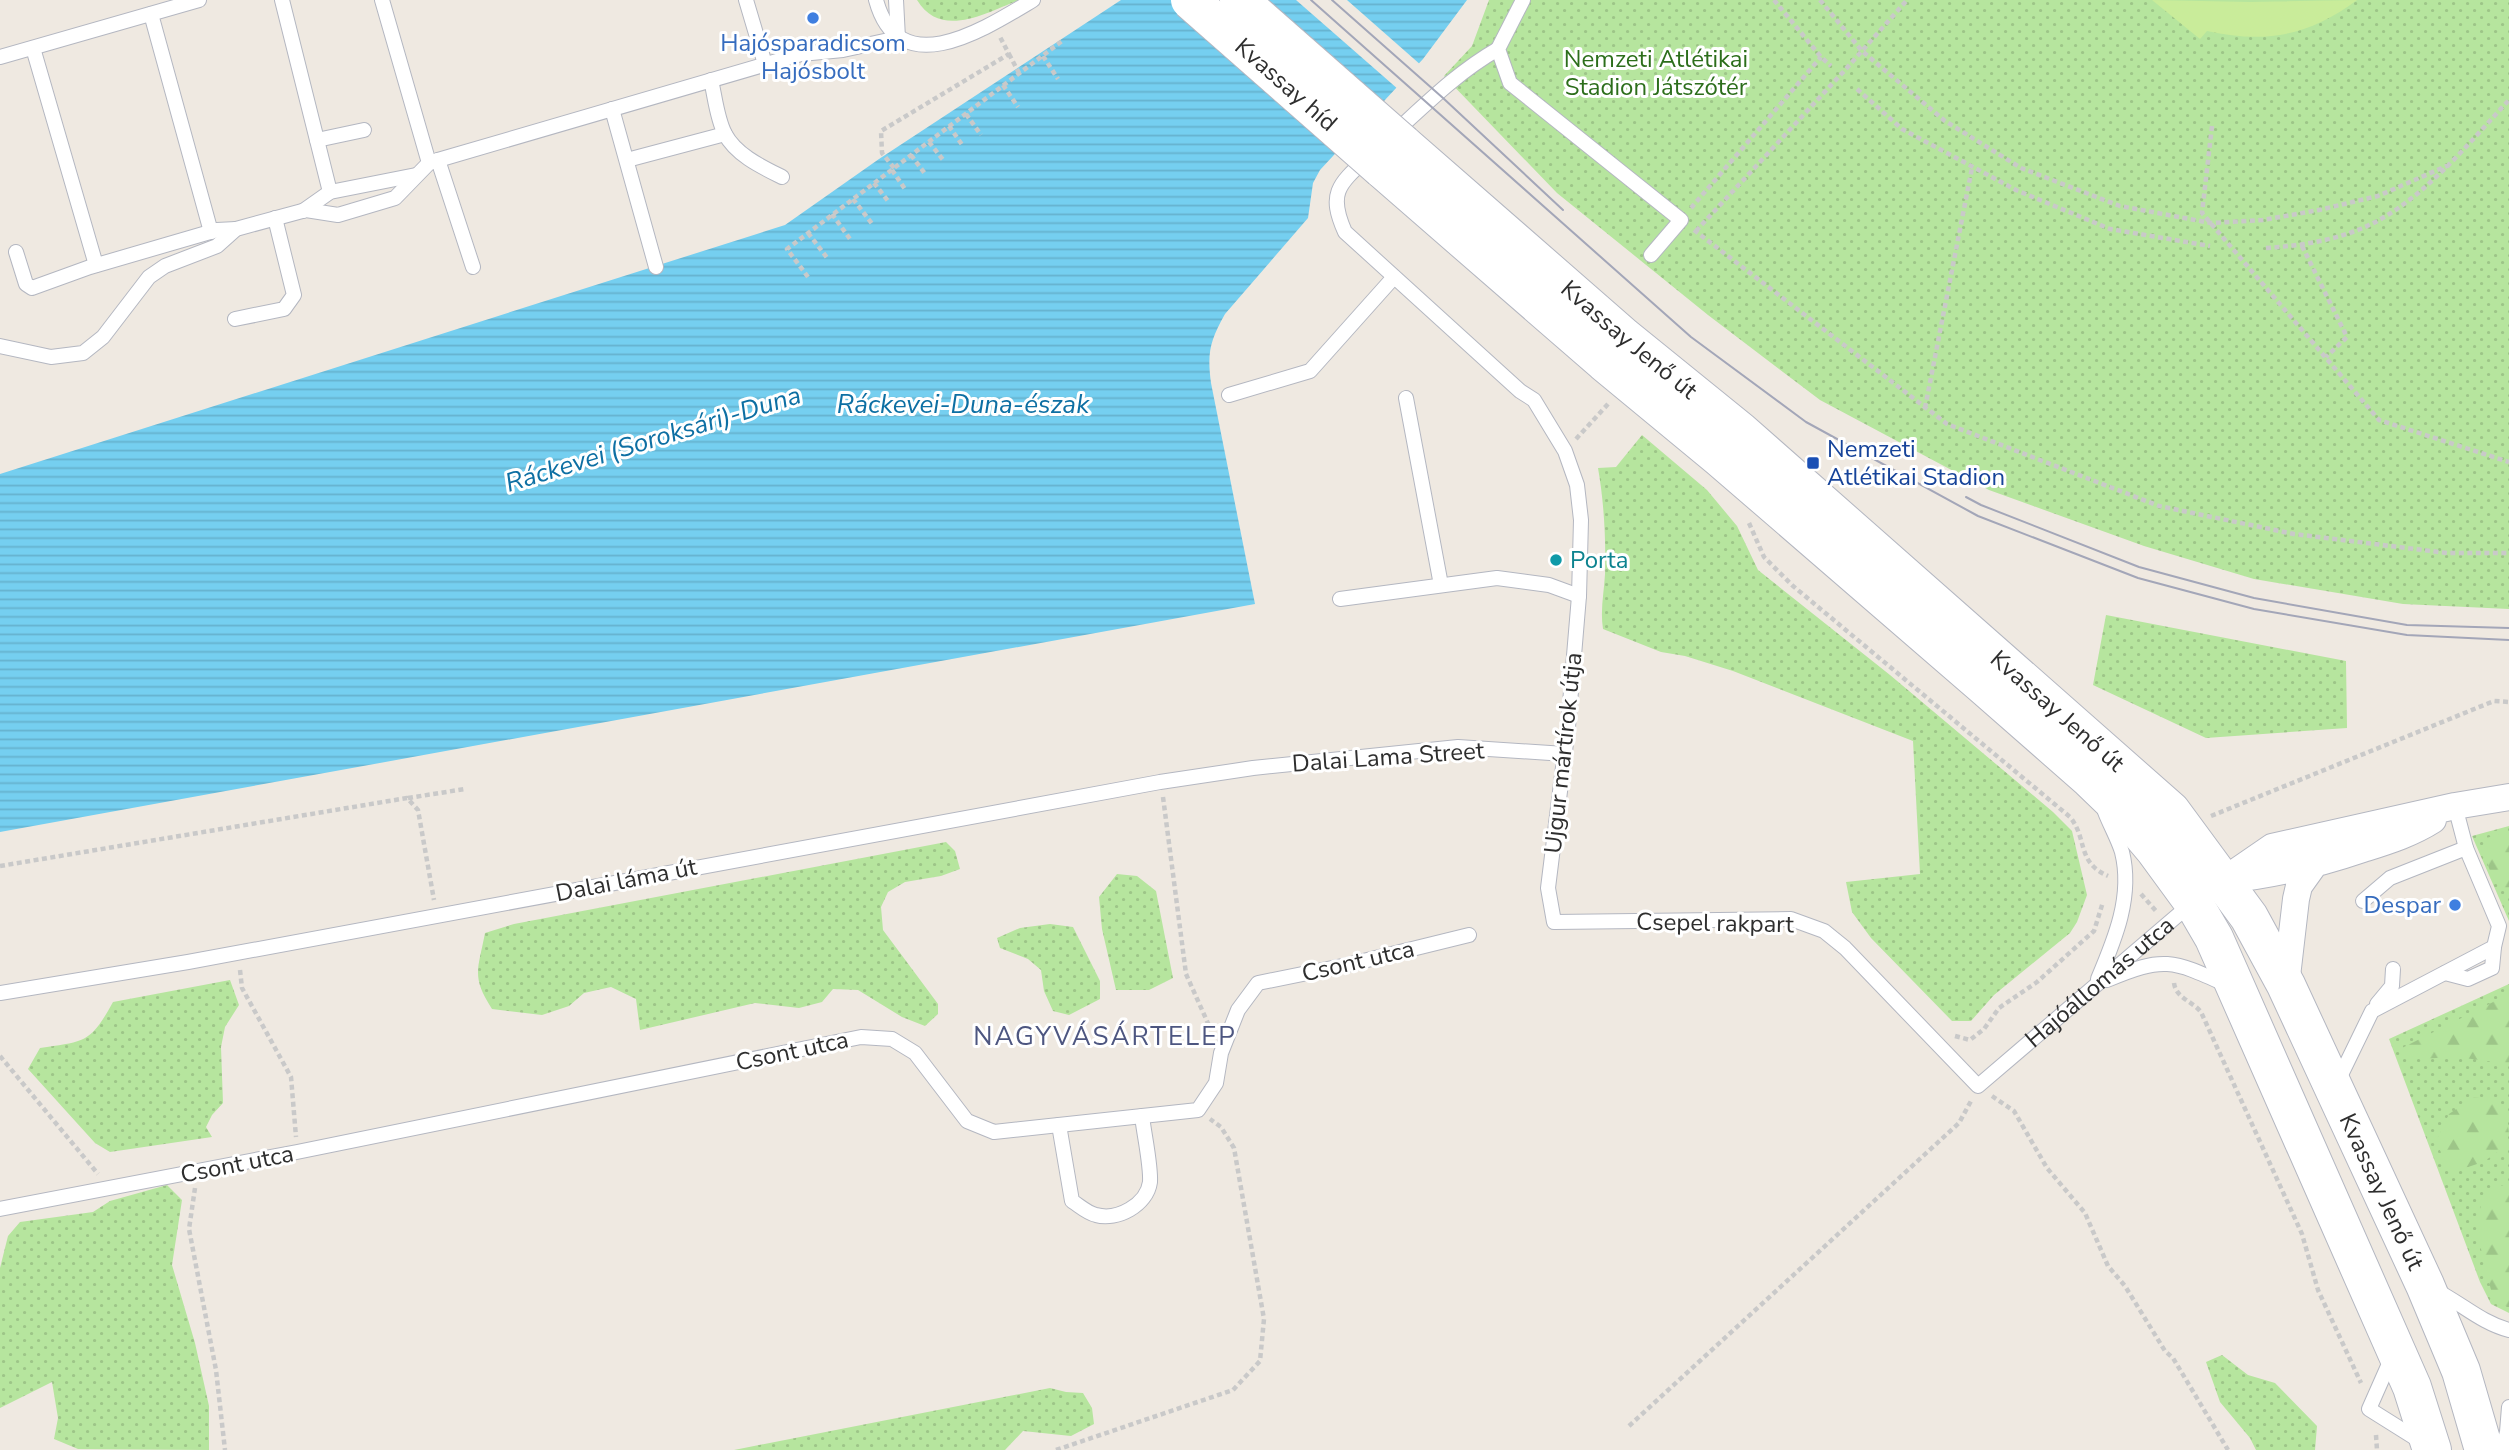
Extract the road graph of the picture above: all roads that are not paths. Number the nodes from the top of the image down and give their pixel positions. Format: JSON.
{"nodes":[{"id":1,"x":199,"y":0,"type":"edge"},
{"id":2,"x":282,"y":0,"type":"edge"},
{"id":3,"x":382,"y":0,"type":"edge"},
{"id":4,"x":746,"y":0,"type":"edge"},
{"id":5,"x":876,"y":0,"type":"edge"},
{"id":6,"x":896,"y":0,"type":"edge"},
{"id":7,"x":1033,"y":0,"type":"edge"},
{"id":8,"x":1190,"y":0,"type":"edge"},
{"id":9,"x":1239,"y":0,"type":"edge"},
{"id":10,"x":1522,"y":0,"type":"edge"},
{"id":11,"x":151,"y":14,"type":"junction"},
{"id":12,"x":898,"y":38,"type":"junction"},
{"id":13,"x":33,"y":48,"type":"junction"},
{"id":14,"x":1499,"y":49,"type":"junction"},
{"id":15,"x":0,"y":57,"type":"edge"},
{"id":16,"x":765,"y":64,"type":"junction"},
{"id":17,"x":711,"y":80,"type":"junction"},
{"id":18,"x":612,"y":109,"type":"junction"},
{"id":19,"x":364,"y":130,"type":"dead end"},
{"id":20,"x":725,"y":134,"type":"junction"},
{"id":21,"x":317,"y":140,"type":"junction"},
{"id":22,"x":1392,"y":156,"type":"junction"},
{"id":23,"x":626,"y":160,"type":"junction"},
{"id":24,"x":434,"y":161,"type":"junction"},
{"id":25,"x":416,"y":175,"type":"junction"},
{"id":26,"x":782,"y":177,"type":"dead end"},
{"id":27,"x":330,"y":192,"type":"junction"},
{"id":28,"x":303,"y":211,"type":"junction"},
{"id":29,"x":275,"y":218,"type":"junction"},
{"id":30,"x":236,"y":229,"type":"junction"},
{"id":31,"x":211,"y":232,"type":"junction"},
{"id":32,"x":16,"y":252,"type":"dead end"},
{"id":33,"x":1651,"y":255,"type":"dead end"},
{"id":34,"x":96,"y":265,"type":"junction"},
{"id":35,"x":472,"y":267,"type":"dead end"},
{"id":36,"x":656,"y":267,"type":"dead end"},
{"id":37,"x":1394,"y":277,"type":"junction"},
{"id":38,"x":235,"y":319,"type":"dead end"},
{"id":39,"x":0,"y":345,"type":"edge"},
{"id":40,"x":1230,"y":396,"type":"dead end"},
{"id":41,"x":1406,"y":398,"type":"dead end"},
{"id":42,"x":1441,"y":585,"type":"junction"},
{"id":43,"x":1579,"y":589,"type":"junction"},
{"id":44,"x":1340,"y":599,"type":"dead end"},
{"id":45,"x":1565,"y":754,"type":"junction"},
{"id":46,"x":2090,"y":779,"type":"junction"},
{"id":47,"x":2509,"y":797,"type":"edge"},
{"id":48,"x":2455,"y":806,"type":"junction"},
{"id":49,"x":2466,"y":848,"type":"junction"},
{"id":50,"x":2314,"y":865,"type":"junction"},
{"id":51,"x":2200,"y":897,"type":"junction"},
{"id":52,"x":2363,"y":901,"type":"dead end"},
{"id":53,"x":1554,"y":922,"type":"joint"},
{"id":54,"x":1469,"y":935,"type":"dead end"},
{"id":55,"x":2393,"y":969,"type":"dead end"},
{"id":56,"x":2096,"y":984,"type":"junction"},
{"id":57,"x":2286,"y":985,"type":"junction"},
{"id":58,"x":2236,"y":990,"type":"junction"},
{"id":59,"x":0,"y":993,"type":"edge"},
{"id":60,"x":2372,"y":1011,"type":"junction"},
{"id":61,"x":1978,"y":1086,"type":"joint"},
{"id":62,"x":2335,"y":1088,"type":"junction"},
{"id":63,"x":1142,"y":1116,"type":"junction"},
{"id":64,"x":1059,"y":1125,"type":"junction"},
{"id":65,"x":0,"y":1209,"type":"edge"},
{"id":66,"x":2425,"y":1285,"type":"junction"},
{"id":67,"x":2509,"y":1330,"type":"edge"},
{"id":68,"x":2396,"y":1350,"type":"junction"},
{"id":69,"x":2509,"y":1406,"type":"edge"},
{"id":70,"x":2432,"y":1449,"type":"edge"},
{"id":71,"x":2484,"y":1450,"type":"edge"},
{"id":72,"x":2502,"y":1450,"type":"edge"}],
"edges":[{"from":1,"to":11,"type":"lane"},
{"from":2,"to":21,"type":"lane"},
{"from":3,"to":24,"type":"lane"},
{"from":4,"to":16,"type":"lane"},
{"from":5,"to":12,"type":"lane"},
{"from":6,"to":12,"type":"lane"},
{"from":7,"to":12,"type":"lane"},
{"from":8,"to":22,"type":"main road","name":"Kvassay híd","bridge":true},
{"from":9,"to":22,"type":"main road","name":"Kvassay híd","bridge":true},
{"from":10,"to":14,"type":"lane"},
{"from":11,"to":13,"type":"lane"},
{"from":11,"to":31,"type":"lane"},
{"from":12,"to":16,"type":"lane"},
{"from":13,"to":15,"type":"lane"},
{"from":13,"to":34,"type":"lane"},
{"from":14,"to":33,"type":"lane"},
{"from":14,"to":37,"type":"lane","name":"Ujgur mártírok útja"},
{"from":16,"to":17,"type":"lane"},
{"from":17,"to":18,"type":"lane"},
{"from":17,"to":20,"type":"lane"},
{"from":18,"to":23,"type":"lane"},
{"from":18,"to":24,"type":"lane"},
{"from":19,"to":21,"type":"lane"},
{"from":20,"to":23,"type":"lane"},
{"from":20,"to":26,"type":"lane"},
{"from":21,"to":27,"type":"lane"},
{"from":22,"to":46,"type":"main road","name":"Kvassay Jenő út"},
{"from":22,"to":51,"type":"main road","name":"Kvassay Jenő út"},
{"from":23,"to":36,"type":"lane"},
{"from":24,"to":25,"type":"lane"},
{"from":24,"to":35,"type":"lane"},
{"from":25,"to":27,"type":"lane"},
{"from":25,"to":28,"type":"lane"},
{"from":27,"to":28,"type":"lane"},
{"from":28,"to":29,"type":"lane"},
{"from":29,"to":30,"type":"lane"},
{"from":29,"to":38,"type":"lane"},
{"from":30,"to":31,"type":"lane"},
{"from":30,"to":39,"type":"lane"},
{"from":31,"to":34,"type":"lane"},
{"from":32,"to":34,"type":"lane"},
{"from":37,"to":40,"type":"lane"},
{"from":37,"to":43,"type":"lane","name":"Ujgur mártírok útja"},
{"from":41,"to":42,"type":"lane"},
{"from":42,"to":43,"type":"lane"},
{"from":42,"to":44,"type":"lane"},
{"from":43,"to":45,"type":"lane","name":"Ujgur mártírok útja"},
{"from":45,"to":53,"type":"lane","name":"Ujgur mártírok útja"},
{"from":45,"to":59,"type":"lane","name":"Dalai láma út"},
{"from":46,"to":51,"type":"main road","name":"Kvassay Jenő út"},
{"from":46,"to":56,"type":"lane"},
{"from":47,"to":48,"type":"street","name":"Hajóállomás utca"},
{"from":48,"to":49,"type":"lane"},
{"from":48,"to":50,"type":"street","name":"Hajóállomás utca"},
{"from":48,"to":51,"type":"street","name":"Hajóállomás utca"},
{"from":49,"to":52,"type":"lane"},
{"from":49,"to":60,"type":"lane"},
{"from":50,"to":51,"type":"street","name":"Hajóállomás utca"},
{"from":50,"to":57,"type":"street"},
{"from":51,"to":56,"type":"lane","name":"Hajóállomás utca"},
{"from":51,"to":57,"type":"main road","name":"Kvassay Jenő út"},
{"from":51,"to":58,"type":"main road","name":"Kvassay Jenő út"},
{"from":53,"to":61,"type":"lane","name":"Csepel rakpart"},
{"from":54,"to":63,"type":"lane","name":"Csont utca"},
{"from":55,"to":60,"type":"lane"},
{"from":56,"to":58,"type":"lane"},
{"from":56,"to":61,"type":"lane","name":"Hajóállomás utca"},
{"from":57,"to":62,"type":"main road","name":"Kvassay Jenő út"},
{"from":58,"to":68,"type":"main road","name":"Kvassay Jenő út"},
{"from":60,"to":62,"type":"lane"},
{"from":62,"to":66,"type":"main road","name":"Kvassay Jenő út"},
{"from":63,"to":64,"type":"lane","name":"Csont utca"},
{"from":63,"to":64,"type":"lane"},
{"from":64,"to":65,"type":"lane","name":"Csont utca"},
{"from":66,"to":67,"type":"lane"},
{"from":66,"to":71,"type":"main road","name":"Kvassay Jenő út"},
{"from":68,"to":70,"type":"main road","name":"Kvassay Jenő út"},
{"from":68,"to":70,"type":"lane"},
{"from":69,"to":72,"type":"lane"}]}
